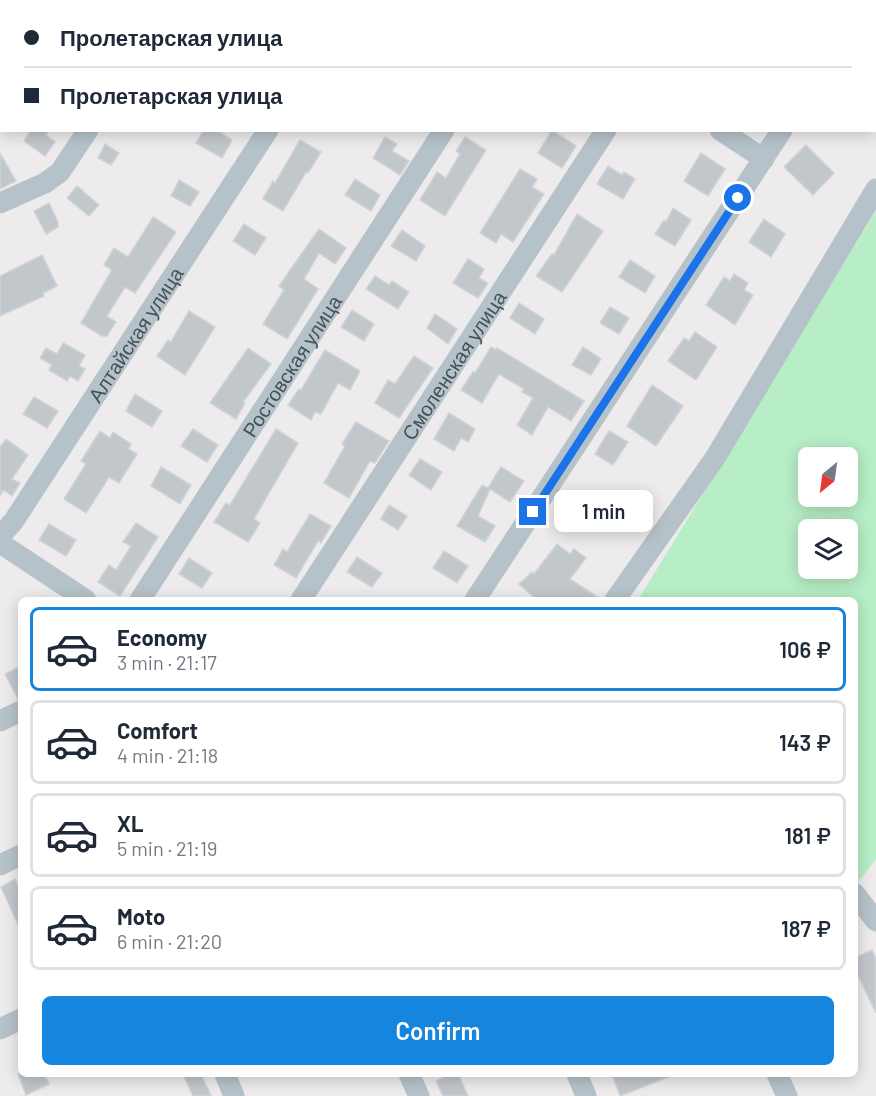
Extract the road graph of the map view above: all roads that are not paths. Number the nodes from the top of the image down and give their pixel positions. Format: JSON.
{"nodes":[{"id":1,"x":87,"y":132,"type":"edge"},
{"id":2,"x":267,"y":132,"type":"edge"},
{"id":3,"x":443,"y":132,"type":"edge"},
{"id":4,"x":605,"y":132,"type":"edge"},
{"id":5,"x":723,"y":132,"type":"edge"},
{"id":6,"x":781,"y":132,"type":"edge"},
{"id":7,"x":764,"y":159,"type":"junction"},
{"id":8,"x":876,"y":189,"type":"edge"},
{"id":9,"x":0,"y":203,"type":"edge"},
{"id":10,"x":0,"y":535,"type":"edge"},
{"id":11,"x":0,"y":543,"type":"edge"},
{"id":12,"x":81,"y":597,"type":"edge"},
{"id":13,"x":142,"y":597,"type":"edge"},
{"id":14,"x":303,"y":597,"type":"edge"},
{"id":15,"x":484,"y":597,"type":"edge"},
{"id":16,"x":617,"y":597,"type":"edge"},
{"id":17,"x":18,"y":712,"type":"edge"},
{"id":18,"x":0,"y":721,"type":"edge"},
{"id":19,"x":18,"y":856,"type":"edge"},
{"id":20,"x":0,"y":865,"type":"edge"},
{"id":21,"x":858,"y":898,"type":"edge"},
{"id":22,"x":876,"y":921,"type":"edge"},
{"id":23,"x":18,"y":1020,"type":"edge"},
{"id":24,"x":0,"y":1029,"type":"edge"},
{"id":25,"x":226,"y":1077,"type":"edge"},
{"id":26,"x":410,"y":1077,"type":"edge"},
{"id":27,"x":578,"y":1077,"type":"edge"},
{"id":28,"x":778,"y":1077,"type":"edge"},
{"id":29,"x":234,"y":1096,"type":"edge"},
{"id":30,"x":419,"y":1096,"type":"edge"},
{"id":31,"x":586,"y":1096,"type":"edge"},
{"id":32,"x":787,"y":1096,"type":"edge"}],
"edges":[{"from":1,"to":9,"type":"street"},
{"from":2,"to":10,"type":"street","name":"Алтайская улица"},
{"from":3,"to":13,"type":"street","name":"Ростовская улица"},
{"from":4,"to":14,"type":"street","name":"Смоленская улица"},
{"from":5,"to":7,"type":"street"},
{"from":6,"to":7,"type":"street"},
{"from":7,"to":15,"type":"street"},
{"from":8,"to":16,"type":"street"},
{"from":11,"to":12,"type":"street"},
{"from":17,"to":18,"type":"street"},
{"from":19,"to":20,"type":"street"},
{"from":21,"to":22,"type":"street"},
{"from":23,"to":24,"type":"street"},
{"from":25,"to":29,"type":"street"},
{"from":26,"to":30,"type":"street"},
{"from":27,"to":31,"type":"street"},
{"from":28,"to":32,"type":"street"}]}
